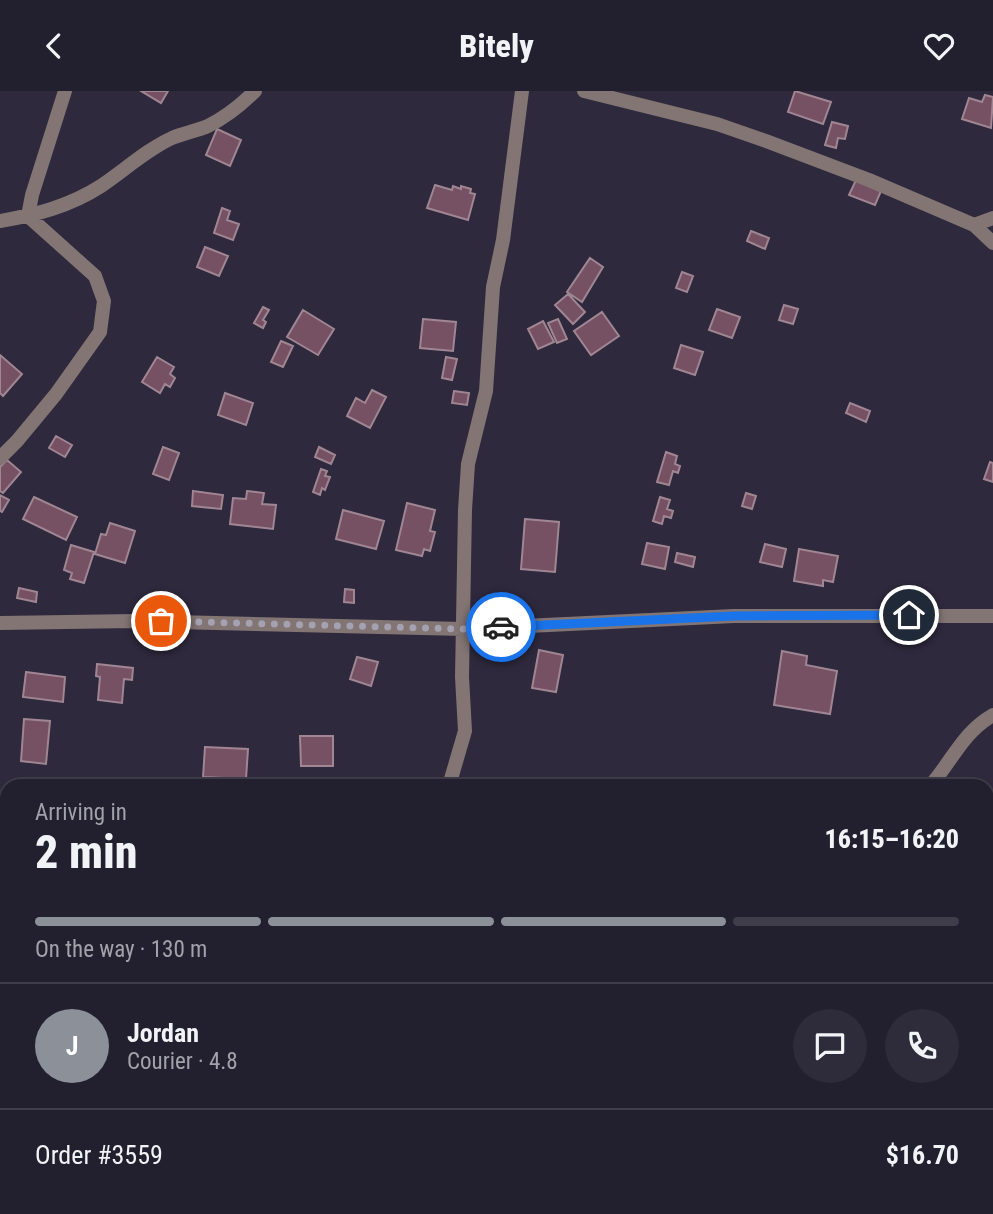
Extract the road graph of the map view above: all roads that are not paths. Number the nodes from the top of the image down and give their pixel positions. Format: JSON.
{"nodes":[{"id":1,"x":65,"y":91,"type":"edge"},
{"id":2,"x":255,"y":91,"type":"edge"},
{"id":3,"x":522,"y":91,"type":"edge"},
{"id":4,"x":584,"y":91,"type":"edge"},
{"id":5,"x":28,"y":216,"type":"junction"},
{"id":6,"x":993,"y":218,"type":"edge"},
{"id":7,"x":0,"y":221,"type":"edge"},
{"id":8,"x":974,"y":225,"type":"junction"},
{"id":9,"x":993,"y":243,"type":"edge"},
{"id":10,"x":0,"y":458,"type":"edge"},
{"id":11,"x":992,"y":615,"type":"edge"},
{"id":12,"x":0,"y":623,"type":"edge"},
{"id":13,"x":464,"y":629,"type":"junction"},
{"id":14,"x":993,"y":715,"type":"edge"},
{"id":15,"x":451,"y":779,"type":"edge"},
{"id":16,"x":936,"y":779,"type":"edge"}],
"edges":[{"from":1,"to":5,"type":"street"},
{"from":2,"to":5,"type":"street"},
{"from":3,"to":13,"type":"street"},
{"from":4,"to":8,"type":"street"},
{"from":5,"to":7,"type":"street"},
{"from":5,"to":10,"type":"street"},
{"from":6,"to":8,"type":"street"},
{"from":8,"to":9,"type":"street"},
{"from":11,"to":13,"type":"street"},
{"from":12,"to":13,"type":"street"},
{"from":13,"to":15,"type":"street"},
{"from":14,"to":16,"type":"street"}]}
